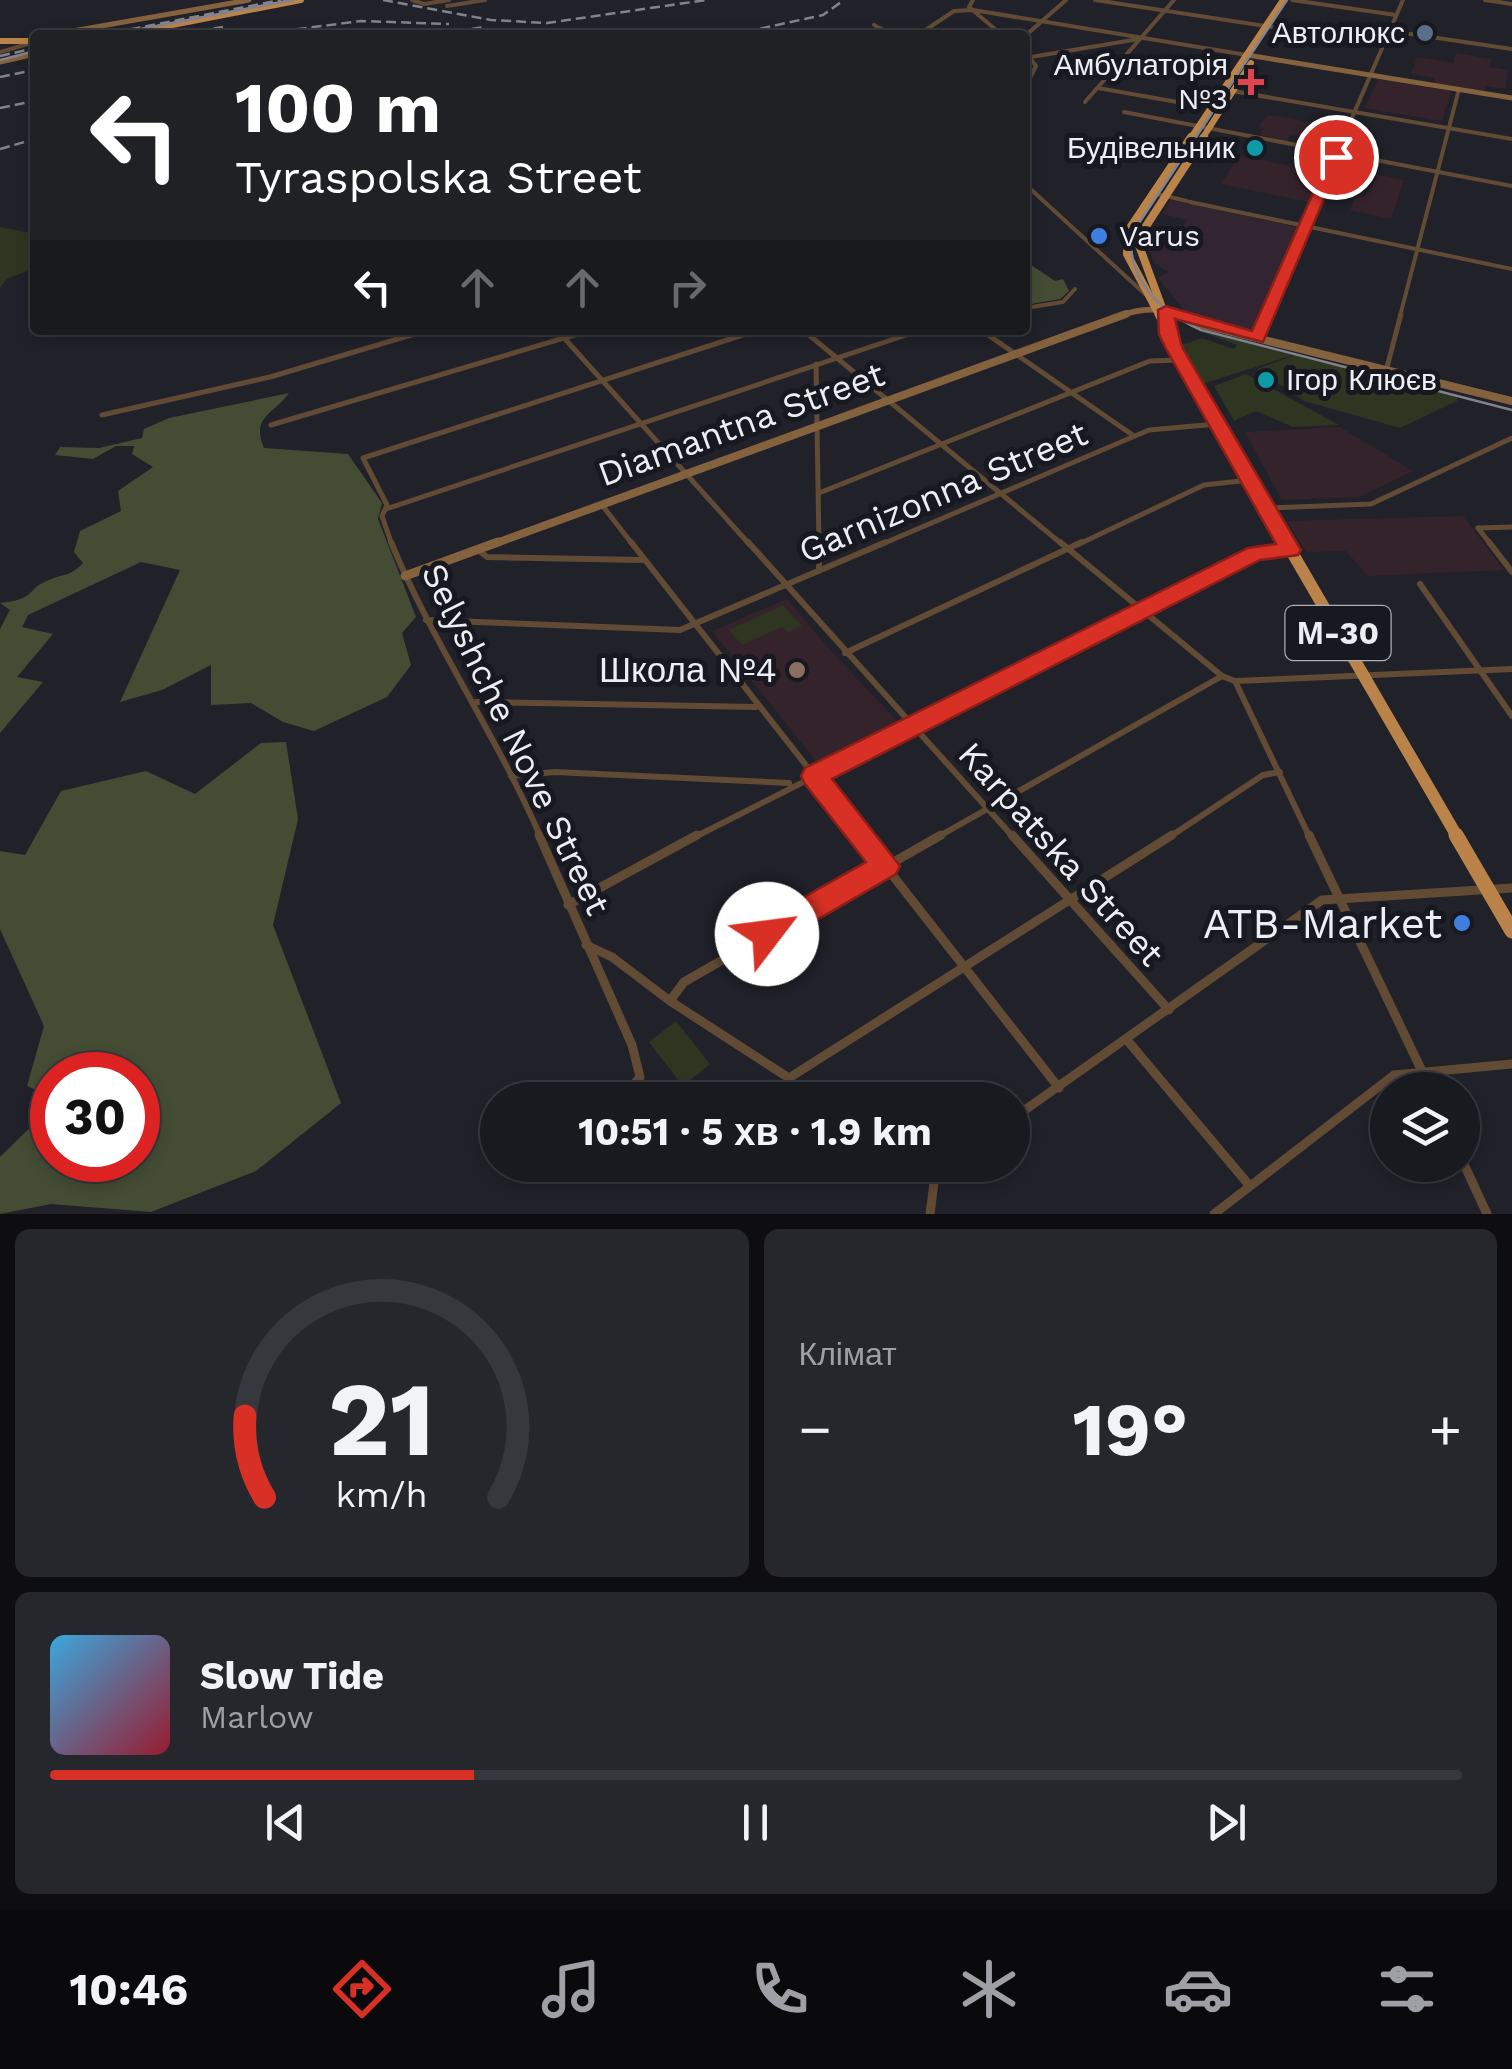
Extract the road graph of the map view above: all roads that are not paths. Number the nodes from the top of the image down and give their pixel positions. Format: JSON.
{"nodes":[{"id":1,"x":249,"y":0,"type":"edge"},
{"id":2,"x":302,"y":0,"type":"edge"},
{"id":3,"x":412,"y":0,"type":"edge"},
{"id":4,"x":449,"y":0,"type":"edge"},
{"id":5,"x":485,"y":0,"type":"edge"},
{"id":6,"x":1066,"y":0,"type":"edge"},
{"id":7,"x":1096,"y":0,"type":"edge"},
{"id":8,"x":1174,"y":0,"type":"edge"},
{"id":9,"x":1284,"y":0,"type":"edge"},
{"id":10,"x":1292,"y":0,"type":"edge"},
{"id":11,"x":1403,"y":0,"type":"edge"},
{"id":12,"x":1486,"y":0,"type":"edge"},
{"id":13,"x":970,"y":2,"type":"edge"},
{"id":14,"x":1512,"y":4,"type":"edge"},
{"id":15,"x":448,"y":6,"type":"dead end"},
{"id":16,"x":972,"y":10,"type":"junction"},
{"id":17,"x":1165,"y":11,"type":"junction"},
{"id":18,"x":1396,"y":15,"type":"junction"},
{"id":19,"x":1042,"y":21,"type":"junction"},
{"id":20,"x":874,"y":26,"type":"dead end"},
{"id":21,"x":1270,"y":27,"type":"junction"},
{"id":22,"x":78,"y":30,"type":"edge"},
{"id":23,"x":147,"y":30,"type":"edge"},
{"id":24,"x":882,"y":30,"type":"edge"},
{"id":25,"x":926,"y":30,"type":"edge"},
{"id":26,"x":996,"y":30,"type":"edge"},
{"id":27,"x":1389,"y":31,"type":"junction"},
{"id":28,"x":1030,"y":32,"type":"edge"},
{"id":29,"x":1140,"y":38,"type":"junction"},
{"id":30,"x":0,"y":41,"type":"edge"},
{"id":31,"x":30,"y":41,"type":"edge"},
{"id":32,"x":30,"y":43,"type":"edge"},
{"id":33,"x":1384,"y":44,"type":"junction"},
{"id":34,"x":1512,"y":49,"type":"edge"},
{"id":35,"x":0,"y":52,"type":"edge"},
{"id":36,"x":30,"y":55,"type":"edge"},
{"id":37,"x":1030,"y":55,"type":"edge"},
{"id":38,"x":1251,"y":55,"type":"junction"},
{"id":39,"x":0,"y":62,"type":"edge"},
{"id":40,"x":1370,"y":74,"type":"junction"},
{"id":41,"x":1096,"y":88,"type":"junction"},
{"id":42,"x":1459,"y":89,"type":"junction"},
{"id":43,"x":1232,"y":91,"type":"junction"},
{"id":44,"x":1512,"y":98,"type":"edge"},
{"id":45,"x":1085,"y":102,"type":"dead end"},
{"id":46,"x":1177,"y":102,"type":"dead end"},
{"id":47,"x":1124,"y":112,"type":"dead end"},
{"id":48,"x":1354,"y":112,"type":"junction"},
{"id":49,"x":1198,"y":127,"type":"junction"},
{"id":50,"x":1448,"y":128,"type":"junction"},
{"id":51,"x":1208,"y":129,"type":"junction"},
{"id":52,"x":1512,"y":139,"type":"edge"},
{"id":53,"x":1338,"y":153,"type":"junction"},
{"id":54,"x":1437,"y":172,"type":"junction"},
{"id":55,"x":1512,"y":185,"type":"edge"},
{"id":56,"x":1030,"y":189,"type":"edge"},
{"id":57,"x":1154,"y":194,"type":"junction"},
{"id":58,"x":1164,"y":196,"type":"junction"},
{"id":59,"x":1306,"y":225,"type":"junction"},
{"id":60,"x":1416,"y":249,"type":"junction"},
{"id":61,"x":1512,"y":269,"type":"edge"},
{"id":62,"x":1075,"y":289,"type":"dead end"},
{"id":63,"x":1146,"y":294,"type":"junction"},
{"id":64,"x":1030,"y":307,"type":"edge"},
{"id":65,"x":1154,"y":309,"type":"junction"},
{"id":66,"x":1166,"y":310,"type":"junction"},
{"id":67,"x":1167,"y":334,"type":"junction"},
{"id":68,"x":411,"y":335,"type":"edge"},
{"id":69,"x":561,"y":335,"type":"edge"},
{"id":70,"x":574,"y":335,"type":"edge"},
{"id":71,"x":742,"y":335,"type":"edge"},
{"id":72,"x":809,"y":335,"type":"edge"},
{"id":73,"x":906,"y":335,"type":"edge"},
{"id":74,"x":988,"y":335,"type":"edge"},
{"id":75,"x":564,"y":338,"type":"junction"},
{"id":76,"x":1257,"y":338,"type":"junction"},
{"id":77,"x":1015,"y":353,"type":"junction"},
{"id":78,"x":836,"y":358,"type":"junction"},
{"id":79,"x":1181,"y":360,"type":"junction"},
{"id":80,"x":816,"y":364,"type":"junction"},
{"id":81,"x":1386,"y":371,"type":"junction"},
{"id":82,"x":600,"y":379,"type":"junction"},
{"id":83,"x":1071,"y":394,"type":"junction"},
{"id":84,"x":889,"y":399,"type":"junction"},
{"id":85,"x":1512,"y":401,"type":"edge"},
{"id":86,"x":102,"y":415,"type":"dead end"},
{"id":87,"x":1217,"y":424,"type":"junction"},
{"id":88,"x":271,"y":425,"type":"dead end"},
{"id":89,"x":642,"y":426,"type":"junction"},
{"id":90,"x":818,"y":426,"type":"junction"},
{"id":91,"x":1134,"y":436,"type":"junction"},
{"id":92,"x":1512,"y":438,"type":"edge"},
{"id":93,"x":942,"y":445,"type":"junction"},
{"id":94,"x":684,"y":474,"type":"junction"},
{"id":95,"x":1250,"y":480,"type":"junction"},
{"id":96,"x":818,"y":493,"type":"junction"},
{"id":97,"x":1002,"y":494,"type":"junction"},
{"id":98,"x":602,"y":505,"type":"junction"},
{"id":99,"x":1266,"y":508,"type":"junction"},
{"id":100,"x":386,"y":509,"type":"junction"},
{"id":101,"x":1512,"y":526,"type":"edge"},
{"id":102,"x":1068,"y":548,"type":"junction"},
{"id":103,"x":478,"y":550,"type":"junction"},
{"id":104,"x":1290,"y":550,"type":"junction"},
{"id":105,"x":642,"y":560,"type":"junction"},
{"id":106,"x":819,"y":571,"type":"junction"},
{"id":107,"x":1512,"y":572,"type":"edge"},
{"id":108,"x":405,"y":576,"type":"junction"},
{"id":109,"x":1420,"y":584,"type":"dead end"},
{"id":110,"x":787,"y":587,"type":"junction"},
{"id":111,"x":1141,"y":610,"type":"junction"},
{"id":112,"x":425,"y":620,"type":"junction"},
{"id":113,"x":694,"y":625,"type":"junction"},
{"id":114,"x":846,"y":654,"type":"junction"},
{"id":115,"x":1512,"y":669,"type":"edge"},
{"id":116,"x":1481,"y":670,"type":"junction"},
{"id":117,"x":1222,"y":676,"type":"junction"},
{"id":118,"x":1363,"y":678,"type":"junction"},
{"id":119,"x":1235,"y":681,"type":"junction"},
{"id":120,"x":476,"y":702,"type":"junction"},
{"id":121,"x":758,"y":707,"type":"junction"},
{"id":122,"x":1512,"y":716,"type":"edge"},
{"id":123,"x":911,"y":726,"type":"junction"},
{"id":124,"x":1280,"y":772,"type":"junction"},
{"id":125,"x":511,"y":776,"type":"junction"},
{"id":126,"x":814,"y":776,"type":"junction"},
{"id":127,"x":793,"y":784,"type":"junction"},
{"id":128,"x":988,"y":808,"type":"junction"},
{"id":129,"x":886,"y":866,"type":"junction"},
{"id":130,"x":1487,"y":888,"type":"junction"},
{"id":131,"x":1512,"y":888,"type":"edge"},
{"id":132,"x":1342,"y":900,"type":"junction"},
{"id":133,"x":1072,"y":902,"type":"junction"},
{"id":134,"x":568,"y":906,"type":"junction"},
{"id":135,"x":1512,"y":930,"type":"edge"},
{"id":136,"x":586,"y":945,"type":"junction"},
{"id":137,"x":965,"y":968,"type":"junction"},
{"id":138,"x":670,"y":1002,"type":"junction"},
{"id":139,"x":1169,"y":1010,"type":"junction"},
{"id":140,"x":1126,"y":1040,"type":"junction"},
{"id":141,"x":1512,"y":1064,"type":"edge"},
{"id":142,"x":1422,"y":1068,"type":"junction"},
{"id":143,"x":1424,"y":1072,"type":"edge"},
{"id":144,"x":636,"y":1082,"type":"edge"},
{"id":145,"x":1058,"y":1088,"type":"junction"},
{"id":146,"x":1030,"y":1107,"type":"edge"},
{"id":147,"x":934,"y":1182,"type":"edge"},
{"id":148,"x":1472,"y":1182,"type":"edge"},
{"id":149,"x":1249,"y":1185,"type":"junction"},
{"id":150,"x":930,"y":1214,"type":"edge"},
{"id":151,"x":1214,"y":1214,"type":"edge"},
{"id":152,"x":1486,"y":1214,"type":"edge"}],
"edges":[{"from":1,"to":22,"type":"street"},
{"from":2,"to":23,"type":"highway"},
{"from":3,"to":4,"type":"street"},
{"from":5,"to":15,"type":"street"},
{"from":6,"to":19,"type":"street"},
{"from":7,"to":17,"type":"street"},
{"from":8,"to":17,"type":"street"},
{"from":9,"to":21,"type":"highway","number":"М-30"},
{"from":10,"to":18,"type":"street"},
{"from":10,"to":21,"type":"highway","number":"М-30"},
{"from":11,"to":18,"type":"street"},
{"from":12,"to":14,"type":"street"},
{"from":13,"to":16,"type":"street"},
{"from":16,"to":19,"type":"street"},
{"from":16,"to":25,"type":"street"},
{"from":16,"to":26,"type":"street"},
{"from":17,"to":21,"type":"street"},
{"from":17,"to":29,"type":"street"},
{"from":18,"to":27,"type":"street"},
{"from":19,"to":28,"type":"street"},
{"from":19,"to":29,"type":"street"},
{"from":20,"to":24,"type":"street"},
{"from":21,"to":33,"type":"street"},
{"from":21,"to":38,"type":"highway","number":"М-30"},
{"from":27,"to":33,"type":"street"},
{"from":27,"to":34,"type":"street"},
{"from":29,"to":37,"type":"street"},
{"from":29,"to":38,"type":"street"},
{"from":29,"to":41,"type":"street"},
{"from":30,"to":31,"type":"highway"},
{"from":32,"to":35,"type":"street"},
{"from":33,"to":40,"type":"street"},
{"from":36,"to":39,"type":"street"},
{"from":38,"to":40,"type":"street"},
{"from":38,"to":43,"type":"highway","number":"М-30"},
{"from":38,"to":49,"type":"highway","number":"М-30"},
{"from":40,"to":42,"type":"street"},
{"from":40,"to":48,"type":"street"},
{"from":41,"to":45,"type":"street"},
{"from":41,"to":46,"type":"street"},
{"from":42,"to":44,"type":"street"},
{"from":42,"to":50,"type":"street"},
{"from":43,"to":48,"type":"street"},
{"from":43,"to":51,"type":"highway","number":"М-30"},
{"from":47,"to":49,"type":"street"},
{"from":48,"to":50,"type":"street"},
{"from":48,"to":53,"type":"street"},
{"from":49,"to":51,"type":"street"},
{"from":49,"to":57,"type":"highway","number":"М-30"},
{"from":50,"to":52,"type":"street"},
{"from":50,"to":54,"type":"street"},
{"from":51,"to":53,"type":"street"},
{"from":51,"to":58,"type":"highway","number":"М-30"},
{"from":53,"to":54,"type":"street"},
{"from":53,"to":59,"type":"street"},
{"from":54,"to":55,"type":"street"},
{"from":54,"to":60,"type":"street"},
{"from":56,"to":63,"type":"street"},
{"from":57,"to":58,"type":"street"},
{"from":57,"to":63,"type":"highway","number":"М-30"},
{"from":58,"to":59,"type":"street"},
{"from":58,"to":66,"type":"highway","number":"М-30"},
{"from":59,"to":60,"type":"street"},
{"from":59,"to":76,"type":"street"},
{"from":60,"to":61,"type":"street"},
{"from":60,"to":81,"type":"street"},
{"from":62,"to":64,"type":"street"},
{"from":63,"to":65,"type":"highway","number":"М-30"},
{"from":65,"to":66,"type":"street","name":"Diamantna Street"},
{"from":65,"to":67,"type":"highway","number":"М-30"},
{"from":65,"to":77,"type":"street","name":"Diamantna Street"},
{"from":66,"to":67,"type":"highway","number":"М-30"},
{"from":66,"to":76,"type":"street","name":"Diamantna Street"},
{"from":67,"to":79,"type":"highway","number":"М-30"},
{"from":68,"to":86,"type":"street"},
{"from":69,"to":75,"type":"street","name":"Karpatska Street"},
{"from":70,"to":75,"type":"street"},
{"from":71,"to":82,"type":"street"},
{"from":72,"to":78,"type":"street"},
{"from":73,"to":78,"type":"street"},
{"from":74,"to":77,"type":"street"},
{"from":75,"to":82,"type":"street","name":"Karpatska Street"},
{"from":75,"to":88,"type":"street"},
{"from":76,"to":81,"type":"street","name":"Diamantna Street"},
{"from":77,"to":83,"type":"street"},
{"from":77,"to":84,"type":"street","name":"Diamantna Street"},
{"from":78,"to":80,"type":"street"},
{"from":78,"to":84,"type":"street"},
{"from":79,"to":83,"type":"street"},
{"from":79,"to":87,"type":"highway","number":"М-30"},
{"from":80,"to":89,"type":"street"},
{"from":80,"to":90,"type":"street"},
{"from":81,"to":85,"type":"street","name":"Diamantna Street"},
{"from":82,"to":89,"type":"street","name":"Karpatska Street"},
{"from":82,"to":100,"type":"street","name":"Selyshche Nove Street"},
{"from":83,"to":91,"type":"street"},
{"from":83,"to":93,"type":"street"},
{"from":84,"to":90,"type":"street","name":"Diamantna Street"},
{"from":84,"to":93,"type":"street"},
{"from":87,"to":91,"type":"street","name":"Garnizonna Street"},
{"from":87,"to":95,"type":"highway","number":"М-30"},
{"from":89,"to":94,"type":"street","name":"Karpatska Street"},
{"from":89,"to":100,"type":"street"},
{"from":90,"to":94,"type":"street","name":"Diamantna Street"},
{"from":90,"to":96,"type":"street"},
{"from":91,"to":97,"type":"street","name":"Garnizonna Street"},
{"from":92,"to":99,"type":"street"},
{"from":93,"to":96,"type":"street"},
{"from":93,"to":97,"type":"street"},
{"from":94,"to":98,"type":"street","name":"Diamantna Street"},
{"from":94,"to":110,"type":"street","name":"Karpatska Street"},
{"from":95,"to":99,"type":"highway","number":"М-30"},
{"from":95,"to":102,"type":"street"},
{"from":96,"to":106,"type":"street"},
{"from":97,"to":102,"type":"street"},
{"from":97,"to":106,"type":"street","name":"Garnizonna Street"},
{"from":98,"to":103,"type":"street","name":"Diamantna Street"},
{"from":98,"to":105,"type":"street"},
{"from":99,"to":104,"type":"highway","number":"М-30"},
{"from":100,"to":108,"type":"street","name":"Selyshche Nove Street"},
{"from":101,"to":107,"type":"street"},
{"from":102,"to":111,"type":"street"},
{"from":102,"to":114,"type":"street"},
{"from":103,"to":105,"type":"street"},
{"from":103,"to":108,"type":"street","name":"Diamantna Street"},
{"from":104,"to":111,"type":"street"},
{"from":104,"to":118,"type":"highway","number":"М-30"},
{"from":105,"to":113,"type":"street"},
{"from":106,"to":110,"type":"street","name":"Garnizonna Street"},
{"from":108,"to":112,"type":"street","name":"Selyshche Nove Street"},
{"from":109,"to":116,"type":"street"},
{"from":110,"to":113,"type":"street","name":"Garnizonna Street"},
{"from":110,"to":114,"type":"street","name":"Karpatska Street"},
{"from":111,"to":117,"type":"street"},
{"from":111,"to":123,"type":"street"},
{"from":112,"to":113,"type":"street","name":"Garnizonna Street"},
{"from":112,"to":120,"type":"street","name":"Selyshche Nove Street"},
{"from":113,"to":121,"type":"street"},
{"from":114,"to":123,"type":"street","name":"Karpatska Street"},
{"from":115,"to":116,"type":"street"},
{"from":116,"to":118,"type":"street"},
{"from":116,"to":122,"type":"street"},
{"from":117,"to":119,"type":"street"},
{"from":117,"to":128,"type":"street"},
{"from":118,"to":119,"type":"street"},
{"from":118,"to":130,"type":"highway","number":"М-30"},
{"from":119,"to":124,"type":"street"},
{"from":120,"to":121,"type":"street"},
{"from":120,"to":125,"type":"street","name":"Selyshche Nove Street"},
{"from":121,"to":126,"type":"street"},
{"from":123,"to":126,"type":"street"},
{"from":123,"to":128,"type":"street","name":"Karpatska Street"},
{"from":124,"to":132,"type":"street"},
{"from":124,"to":133,"type":"street"},
{"from":125,"to":127,"type":"street"},
{"from":125,"to":134,"type":"street","name":"Selyshche Nove Street"},
{"from":126,"to":127,"type":"street"},
{"from":126,"to":129,"type":"street"},
{"from":127,"to":134,"type":"street"},
{"from":128,"to":129,"type":"street"},
{"from":128,"to":133,"type":"street","name":"Karpatska Street"},
{"from":129,"to":137,"type":"street"},
{"from":129,"to":138,"type":"street"},
{"from":130,"to":131,"type":"street"},
{"from":130,"to":132,"type":"street"},
{"from":130,"to":135,"type":"highway","number":"М-30"},
{"from":132,"to":139,"type":"street"},
{"from":132,"to":142,"type":"street"},
{"from":133,"to":137,"type":"street"},
{"from":133,"to":139,"type":"street","name":"Karpatska Street"},
{"from":134,"to":136,"type":"street","name":"Selyshche Nove Street"},
{"from":136,"to":138,"type":"street"},
{"from":136,"to":144,"type":"street","name":"Selyshche Nove Street"},
{"from":137,"to":138,"type":"street"},
{"from":137,"to":145,"type":"street"},
{"from":139,"to":140,"type":"street"},
{"from":140,"to":145,"type":"street"},
{"from":140,"to":149,"type":"street"},
{"from":141,"to":142,"type":"street"},
{"from":142,"to":143,"type":"street"},
{"from":142,"to":149,"type":"street"},
{"from":145,"to":146,"type":"street"},
{"from":147,"to":150,"type":"street"},
{"from":148,"to":152,"type":"street"},
{"from":149,"to":151,"type":"street"}]}
